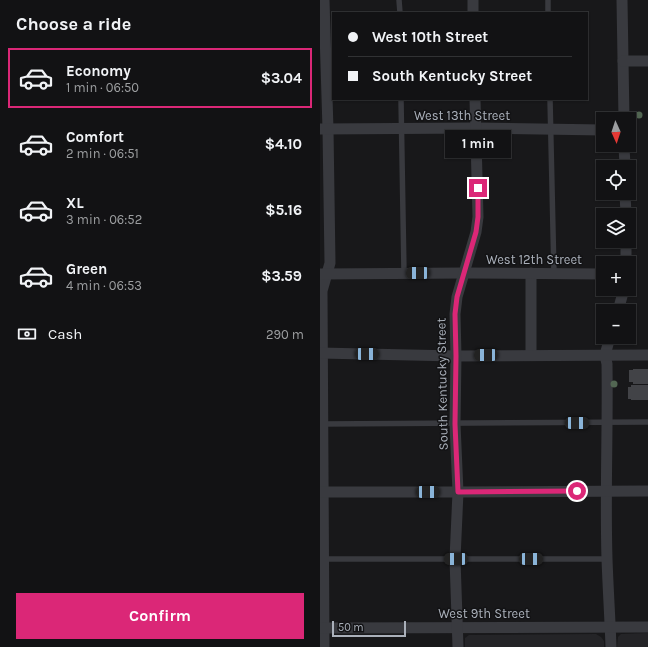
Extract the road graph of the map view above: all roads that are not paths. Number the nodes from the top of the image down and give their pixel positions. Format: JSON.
{"nodes":[{"id":1,"x":324,"y":0,"type":"edge"},
{"id":2,"x":399,"y":0,"type":"edge"},
{"id":3,"x":473,"y":0,"type":"edge"},
{"id":4,"x":548,"y":0,"type":"edge"},
{"id":5,"x":622,"y":0,"type":"edge"},
{"id":6,"x":400,"y":12,"type":"edge"},
{"id":7,"x":473,"y":12,"type":"edge"},
{"id":8,"x":548,"y":12,"type":"edge"},
{"id":9,"x":623,"y":61,"type":"junction"},
{"id":10,"x":648,"y":61,"type":"edge"},
{"id":11,"x":401,"y":100,"type":"edge"},
{"id":12,"x":475,"y":100,"type":"edge"},
{"id":13,"x":550,"y":100,"type":"edge"},
{"id":14,"x":624,"y":112,"type":"edge"},
{"id":15,"x":402,"y":128,"type":"junction"},
{"id":16,"x":476,"y":128,"type":"junction"},
{"id":17,"x":324,"y":129,"type":"edge"},
{"id":18,"x":550,"y":129,"type":"junction"},
{"id":19,"x":596,"y":130,"type":"edge"},
{"id":20,"x":404,"y":273,"type":"junction"},
{"id":21,"x":465,"y":273,"type":"junction"},
{"id":22,"x":531,"y":273,"type":"junction"},
{"id":23,"x":323,"y":274,"type":"edge"},
{"id":24,"x":554,"y":274,"type":"junction"},
{"id":25,"x":596,"y":274,"type":"edge"},
{"id":26,"x":608,"y":344,"type":"edge"},
{"id":27,"x":321,"y":353,"type":"edge"},
{"id":28,"x":648,"y":354,"type":"edge"},
{"id":29,"x":531,"y":355,"type":"junction"},
{"id":30,"x":605,"y":355,"type":"junction"},
{"id":31,"x":456,"y":356,"type":"junction"},
{"id":32,"x":648,"y":422,"type":"edge"},
{"id":33,"x":608,"y":423,"type":"junction"},
{"id":34,"x":321,"y":424,"type":"edge"},
{"id":35,"x":455,"y":424,"type":"junction"},
{"id":36,"x":606,"y":491,"type":"junction"},
{"id":37,"x":648,"y":491,"type":"edge"},
{"id":38,"x":322,"y":492,"type":"edge"},
{"id":39,"x":458,"y":492,"type":"junction"},
{"id":40,"x":322,"y":558,"type":"edge"},
{"id":41,"x":456,"y":559,"type":"junction"},
{"id":42,"x":607,"y":559,"type":"junction"},
{"id":43,"x":611,"y":627,"type":"junction"},
{"id":44,"x":648,"y":627,"type":"edge"},
{"id":45,"x":322,"y":628,"type":"edge"},
{"id":46,"x":457,"y":628,"type":"junction"},
{"id":47,"x":324,"y":647,"type":"edge"},
{"id":48,"x":458,"y":647,"type":"edge"},
{"id":49,"x":611,"y":647,"type":"edge"}],
"edges":[{"from":1,"to":17,"type":"street"},
{"from":2,"to":6,"type":"lane"},
{"from":3,"to":7,"type":"street"},
{"from":4,"to":8,"type":"lane"},
{"from":5,"to":9,"type":"street"},
{"from":9,"to":10,"type":"street"},
{"from":9,"to":14,"type":"street"},
{"from":11,"to":15,"type":"lane"},
{"from":12,"to":16,"type":"street","name":"South Kentucky Street"},
{"from":13,"to":18,"type":"lane"},
{"from":15,"to":16,"type":"street","name":"West 13th Street"},
{"from":15,"to":17,"type":"street","name":"West 13th Street"},
{"from":15,"to":20,"type":"lane"},
{"from":16,"to":18,"type":"street","name":"West 13th Street"},
{"from":16,"to":21,"type":"street","name":"South Kentucky Street"},
{"from":17,"to":23,"type":"street"},
{"from":18,"to":19,"type":"street","name":"West 13th Street"},
{"from":18,"to":24,"type":"lane"},
{"from":20,"to":21,"type":"street","name":"West 12th Street"},
{"from":20,"to":23,"type":"street","name":"West 12th Street"},
{"from":21,"to":22,"type":"street","name":"West 12th Street"},
{"from":21,"to":31,"type":"street","name":"South Kentucky Street"},
{"from":22,"to":24,"type":"street","name":"West 12th Street"},
{"from":22,"to":29,"type":"street"},
{"from":23,"to":27,"type":"street"},
{"from":24,"to":25,"type":"street","name":"West 12th Street"},
{"from":26,"to":30,"type":"street"},
{"from":27,"to":31,"type":"street"},
{"from":27,"to":34,"type":"street"},
{"from":28,"to":30,"type":"street"},
{"from":29,"to":30,"type":"street"},
{"from":29,"to":31,"type":"street"},
{"from":30,"to":33,"type":"street"},
{"from":31,"to":35,"type":"street","name":"South Kentucky Street"},
{"from":32,"to":33,"type":"lane"},
{"from":33,"to":35,"type":"lane"},
{"from":33,"to":36,"type":"street"},
{"from":34,"to":35,"type":"lane"},
{"from":34,"to":38,"type":"street"},
{"from":35,"to":39,"type":"street","name":"South Kentucky Street"},
{"from":36,"to":37,"type":"street"},
{"from":36,"to":39,"type":"street"},
{"from":36,"to":42,"type":"street"},
{"from":38,"to":39,"type":"street"},
{"from":38,"to":40,"type":"street"},
{"from":39,"to":41,"type":"street","name":"South Kentucky Street"},
{"from":40,"to":41,"type":"lane"},
{"from":40,"to":45,"type":"street"},
{"from":41,"to":42,"type":"lane"},
{"from":41,"to":46,"type":"street","name":"South Kentucky Street"},
{"from":42,"to":43,"type":"street"},
{"from":43,"to":44,"type":"street","name":"West 9th Street"},
{"from":43,"to":46,"type":"street","name":"West 9th Street"},
{"from":43,"to":49,"type":"street"},
{"from":45,"to":46,"type":"street","name":"West 9th Street"},
{"from":45,"to":47,"type":"street"},
{"from":46,"to":48,"type":"street","name":"South Kentucky Street"}]}
